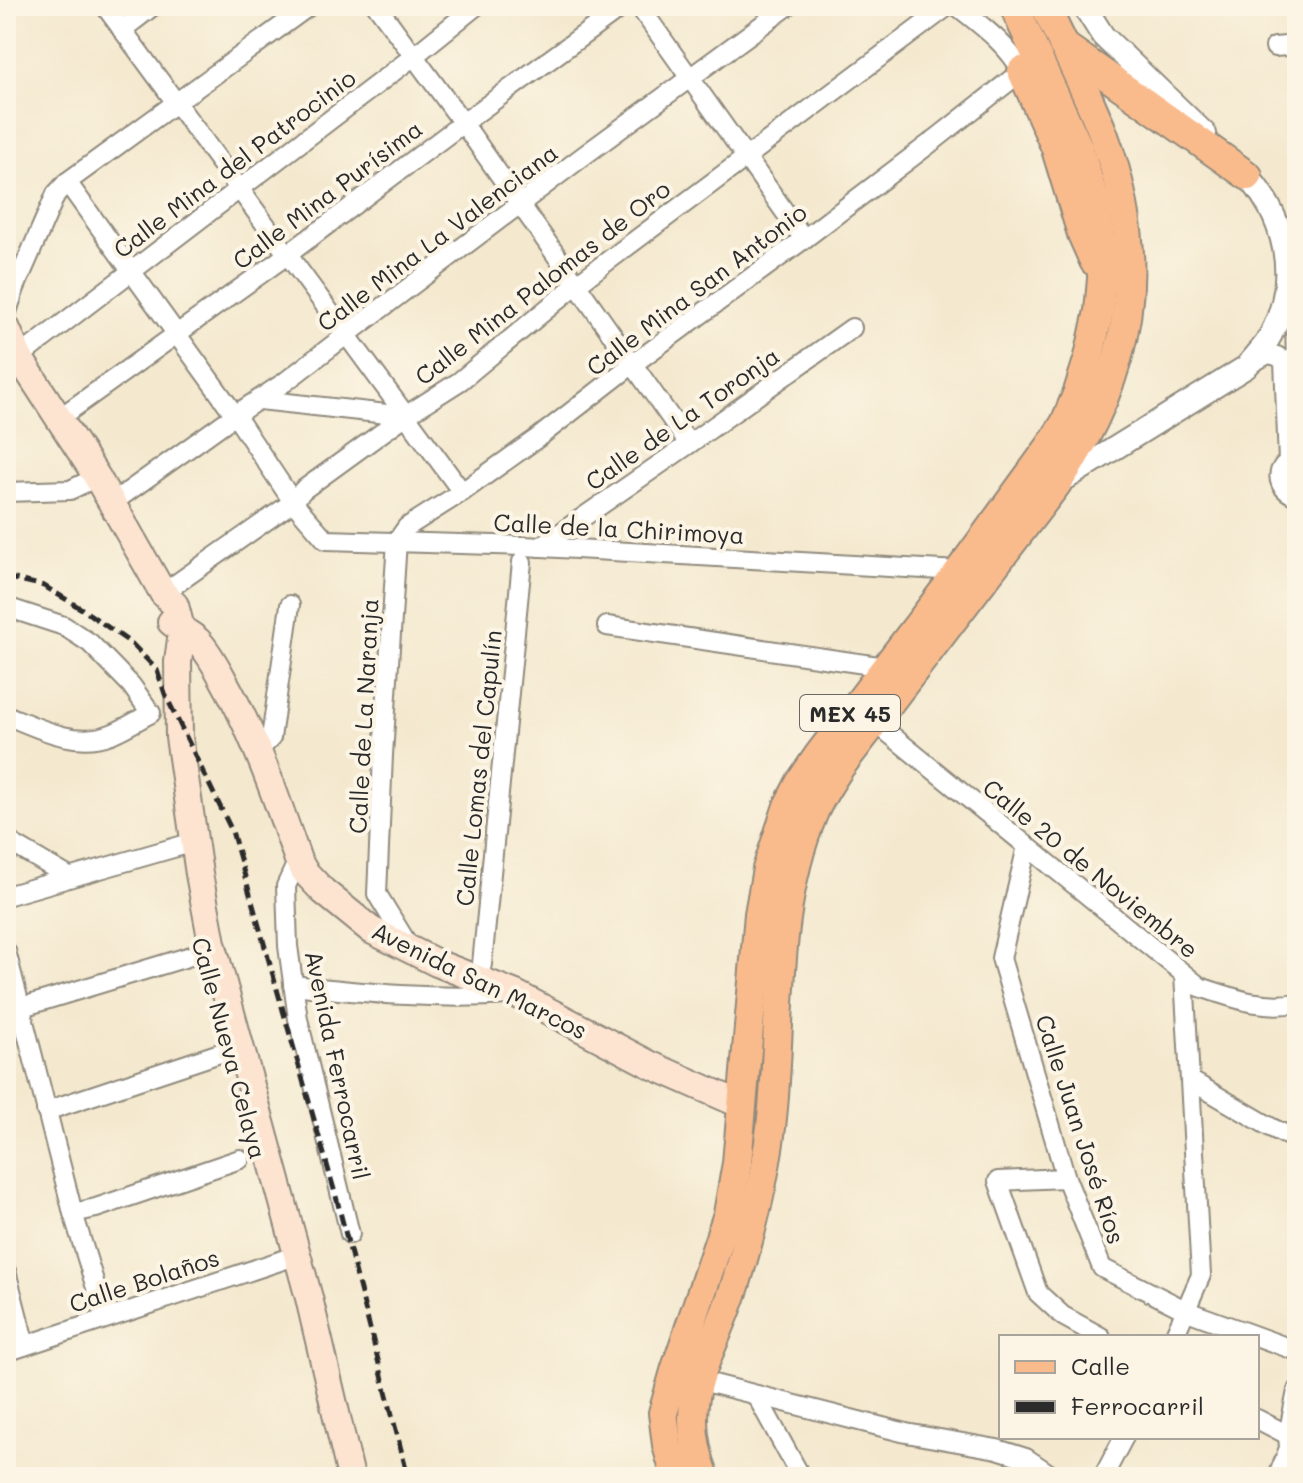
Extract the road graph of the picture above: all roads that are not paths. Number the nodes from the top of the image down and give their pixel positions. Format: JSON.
{"nodes":[{"id":1,"x":153,"y":6,"type":"edge"},
{"id":2,"x":309,"y":6,"type":"edge"},
{"id":3,"x":377,"y":6,"type":"edge"},
{"id":4,"x":476,"y":6,"type":"edge"},
{"id":5,"x":623,"y":6,"type":"edge"},
{"id":6,"x":639,"y":6,"type":"edge"},
{"id":7,"x":788,"y":6,"type":"edge"},
{"id":8,"x":948,"y":6,"type":"edge"},
{"id":9,"x":957,"y":6,"type":"edge"},
{"id":10,"x":1014,"y":6,"type":"edge"},
{"id":11,"x":1045,"y":6,"type":"edge"},
{"id":12,"x":1084,"y":6,"type":"edge"},
{"id":13,"x":113,"y":15,"type":"edge"},
{"id":14,"x":1063,"y":45,"type":"junction"},
{"id":15,"x":1297,"y":45,"type":"edge"},
{"id":16,"x":1275,"y":47,"type":"dead end"},
{"id":17,"x":414,"y":56,"type":"junction"},
{"id":18,"x":1022,"y":71,"type":"junction"},
{"id":19,"x":690,"y":77,"type":"junction"},
{"id":20,"x":175,"y":102,"type":"junction"},
{"id":21,"x":463,"y":123,"type":"junction"},
{"id":22,"x":745,"y":156,"type":"junction"},
{"id":23,"x":1248,"y":176,"type":"junction"},
{"id":24,"x":67,"y":182,"type":"junction"},
{"id":25,"x":239,"y":188,"type":"junction"},
{"id":26,"x":520,"y":205,"type":"junction"},
{"id":27,"x":804,"y":239,"type":"junction"},
{"id":28,"x":287,"y":255,"type":"junction"},
{"id":29,"x":1289,"y":265,"type":"junction"},
{"id":30,"x":130,"y":272,"type":"junction"},
{"id":31,"x":1102,"y":279,"type":"junction"},
{"id":32,"x":577,"y":284,"type":"junction"},
{"id":33,"x":6,"y":315,"type":"edge"},
{"id":34,"x":6,"y":327,"type":"edge"},
{"id":35,"x":852,"y":328,"type":"dead end"},
{"id":36,"x":175,"y":334,"type":"junction"},
{"id":37,"x":346,"y":335,"type":"junction"},
{"id":38,"x":12,"y":355,"type":"edge"},
{"id":39,"x":633,"y":364,"type":"junction"},
{"id":40,"x":1246,"y":367,"type":"junction"},
{"id":41,"x":260,"y":400,"type":"junction"},
{"id":42,"x":1297,"y":411,"type":"edge"},
{"id":43,"x":235,"y":415,"type":"junction"},
{"id":44,"x":405,"y":416,"type":"junction"},
{"id":45,"x":58,"y":419,"type":"junction"},
{"id":46,"x":689,"y":444,"type":"junction"},
{"id":47,"x":1292,"y":460,"type":"edge"},
{"id":48,"x":93,"y":479,"type":"junction"},
{"id":49,"x":1056,"y":485,"type":"junction"},
{"id":50,"x":6,"y":492,"type":"edge"},
{"id":51,"x":462,"y":492,"type":"junction"},
{"id":52,"x":1297,"y":496,"type":"edge"},
{"id":53,"x":293,"y":502,"type":"junction"},
{"id":54,"x":112,"y":503,"type":"junction"},
{"id":55,"x":397,"y":541,"type":"junction"},
{"id":56,"x":540,"y":547,"type":"junction"},
{"id":57,"x":522,"y":562,"type":"dead end"},
{"id":58,"x":959,"y":571,"type":"junction"},
{"id":59,"x":161,"y":602,"type":"junction"},
{"id":60,"x":290,"y":605,"type":"dead end"},
{"id":61,"x":6,"y":607,"type":"edge"},
{"id":62,"x":607,"y":626,"type":"dead end"},
{"id":63,"x":182,"y":632,"type":"junction"},
{"id":64,"x":885,"y":667,"type":"junction"},
{"id":65,"x":6,"y":715,"type":"edge"},
{"id":66,"x":875,"y":722,"type":"junction"},
{"id":67,"x":257,"y":752,"type":"junction"},
{"id":68,"x":6,"y":840,"type":"edge"},
{"id":69,"x":190,"y":842,"type":"junction"},
{"id":70,"x":1027,"y":846,"type":"junction"},
{"id":71,"x":298,"y":860,"type":"junction"},
{"id":72,"x":69,"y":877,"type":"junction"},
{"id":73,"x":6,"y":896,"type":"edge"},
{"id":74,"x":6,"y":951,"type":"edge"},
{"id":75,"x":412,"y":951,"type":"junction"},
{"id":76,"x":204,"y":952,"type":"junction"},
{"id":77,"x":1184,"y":975,"type":"junction"},
{"id":78,"x":479,"y":979,"type":"junction"},
{"id":79,"x":293,"y":985,"type":"junction"},
{"id":80,"x":516,"y":994,"type":"junction"},
{"id":81,"x":1297,"y":1003,"type":"edge"},
{"id":82,"x":14,"y":1010,"type":"edge"},
{"id":83,"x":229,"y":1050,"type":"junction"},
{"id":84,"x":1190,"y":1080,"type":"junction"},
{"id":85,"x":742,"y":1105,"type":"junction"},
{"id":86,"x":46,"y":1111,"type":"junction"},
{"id":87,"x":1297,"y":1140,"type":"edge"},
{"id":88,"x":240,"y":1159,"type":"dead end"},
{"id":89,"x":1066,"y":1178,"type":"junction"},
{"id":90,"x":73,"y":1213,"type":"junction"},
{"id":91,"x":350,"y":1234,"type":"dead end"},
{"id":92,"x":293,"y":1256,"type":"junction"},
{"id":93,"x":6,"y":1271,"type":"edge"},
{"id":94,"x":1187,"y":1311,"type":"junction"},
{"id":95,"x":105,"y":1317,"type":"junction"},
{"id":96,"x":1097,"y":1335,"type":"edge"},
{"id":97,"x":1175,"y":1335,"type":"edge"},
{"id":98,"x":1253,"y":1335,"type":"edge"},
{"id":99,"x":1259,"y":1337,"type":"edge"},
{"id":100,"x":25,"y":1345,"type":"junction"},
{"id":101,"x":1297,"y":1351,"type":"edge"},
{"id":102,"x":6,"y":1352,"type":"edge"},
{"id":103,"x":698,"y":1380,"type":"junction"},
{"id":104,"x":1297,"y":1391,"type":"edge"},
{"id":105,"x":756,"y":1395,"type":"junction"},
{"id":106,"x":1259,"y":1420,"type":"edge"},
{"id":107,"x":1288,"y":1435,"type":"junction"},
{"id":108,"x":1123,"y":1439,"type":"edge"},
{"id":109,"x":1280,"y":1471,"type":"dead end"},
{"id":110,"x":344,"y":1477,"type":"edge"},
{"id":111,"x":351,"y":1477,"type":"edge"},
{"id":112,"x":676,"y":1477,"type":"edge"},
{"id":113,"x":705,"y":1477,"type":"edge"},
{"id":114,"x":801,"y":1477,"type":"edge"},
{"id":115,"x":1054,"y":1477,"type":"edge"},
{"id":116,"x":1103,"y":1477,"type":"edge"}],
"edges":[{"from":1,"to":13,"type":"street"},
{"from":2,"to":20,"type":"street"},
{"from":3,"to":17,"type":"street"},
{"from":4,"to":17,"type":"street","name":"Calle Mina del Patrocinio"},
{"from":5,"to":21,"type":"street","name":"Calle Mina Purísima"},
{"from":6,"to":19,"type":"street"},
{"from":7,"to":19,"type":"street","name":"Calle Mina La Valenciana"},
{"from":8,"to":22,"type":"street","name":"Calle Mina Palomas de Oro"},
{"from":9,"to":18,"type":"street"},
{"from":10,"to":31,"type":"main road","number":"MEX 45"},
{"from":11,"to":14,"type":"main road","number":"MEX 45"},
{"from":12,"to":23,"type":"street"},
{"from":13,"to":20,"type":"street"},
{"from":14,"to":23,"type":"main road"},
{"from":14,"to":49,"type":"main road","number":"MEX 45"},
{"from":15,"to":16,"type":"street"},
{"from":17,"to":21,"type":"street"},
{"from":17,"to":25,"type":"street","name":"Calle Mina del Patrocinio"},
{"from":18,"to":27,"type":"street","name":"Calle Mina San Antonio"},
{"from":18,"to":31,"type":"main road"},
{"from":19,"to":22,"type":"street"},
{"from":19,"to":26,"type":"street","name":"Calle Mina La Valenciana"},
{"from":20,"to":24,"type":"street"},
{"from":20,"to":25,"type":"street"},
{"from":21,"to":26,"type":"street"},
{"from":21,"to":28,"type":"street","name":"Calle Mina Purísima"},
{"from":22,"to":27,"type":"street"},
{"from":22,"to":32,"type":"street","name":"Calle Mina Palomas de Oro"},
{"from":23,"to":29,"type":"street"},
{"from":24,"to":30,"type":"street","name":"Calle de la Chirimoya"},
{"from":24,"to":33,"type":"street"},
{"from":25,"to":28,"type":"street"},
{"from":25,"to":30,"type":"street","name":"Calle Mina del Patrocinio"},
{"from":26,"to":32,"type":"street"},
{"from":26,"to":37,"type":"street","name":"Calle Mina La Valenciana"},
{"from":27,"to":39,"type":"street","name":"Calle Mina San Antonio"},
{"from":28,"to":36,"type":"street","name":"Calle Mina Purísima"},
{"from":28,"to":37,"type":"street"},
{"from":29,"to":40,"type":"street"},
{"from":29,"to":42,"type":"street"},
{"from":30,"to":36,"type":"street","name":"Calle de la Chirimoya"},
{"from":30,"to":38,"type":"street","name":"Calle Mina del Patrocinio"},
{"from":31,"to":58,"type":"main road","number":"MEX 45"},
{"from":32,"to":39,"type":"street"},
{"from":32,"to":44,"type":"street","name":"Calle Mina Palomas de Oro"},
{"from":34,"to":38,"type":"main road","name":"Avenida San Marcos"},
{"from":35,"to":46,"type":"street","name":"Calle de La Toronja"},
{"from":36,"to":43,"type":"street","name":"Calle de la Chirimoya"},
{"from":36,"to":45,"type":"street","name":"Calle Mina Purísima"},
{"from":37,"to":41,"type":"street","name":"Calle Mina La Valenciana"},
{"from":37,"to":44,"type":"street"},
{"from":38,"to":45,"type":"main road","name":"Avenida San Marcos"},
{"from":38,"to":48,"type":"main road","name":"Avenida San Marcos"},
{"from":39,"to":46,"type":"street"},
{"from":39,"to":51,"type":"street","name":"Calle Mina San Antonio"},
{"from":40,"to":47,"type":"street"},
{"from":40,"to":49,"type":"street"},
{"from":41,"to":43,"type":"street","name":"Calle Mina La Valenciana"},
{"from":41,"to":44,"type":"street"},
{"from":43,"to":53,"type":"street","name":"Calle de la Chirimoya"},
{"from":43,"to":54,"type":"street","name":"Calle Mina La Valenciana"},
{"from":44,"to":51,"type":"street"},
{"from":44,"to":53,"type":"street","name":"Calle Mina Palomas de Oro"},
{"from":45,"to":48,"type":"main road","name":"Avenida San Marcos"},
{"from":46,"to":56,"type":"street","name":"Calle de La Toronja"},
{"from":47,"to":52,"type":"street"},
{"from":48,"to":50,"type":"street"},
{"from":48,"to":54,"type":"main road","name":"Avenida San Marcos"},
{"from":48,"to":59,"type":"main road","name":"Avenida San Marcos"},
{"from":49,"to":66,"type":"main road","number":"MEX 45"},
{"from":51,"to":55,"type":"street","name":"Calle Mina San Antonio"},
{"from":53,"to":55,"type":"street","name":"Calle de la Chirimoya"},
{"from":53,"to":59,"type":"street","name":"Calle Mina Palomas de Oro"},
{"from":54,"to":59,"type":"main road","name":"Avenida San Marcos"},
{"from":55,"to":56,"type":"street","name":"Calle de la Chirimoya"},
{"from":55,"to":75,"type":"street","name":"Calle de La Naranja"},
{"from":56,"to":58,"type":"street","name":"Calle de la Chirimoya"},
{"from":57,"to":78,"type":"street","name":"Calle Lomas del Capulín"},
{"from":58,"to":64,"type":"main road","number":"MEX 45"},
{"from":59,"to":63,"type":"main road","name":"Avenida San Marcos"},
{"from":59,"to":69,"type":"main road","name":"Calle Nueva Celaya"},
{"from":60,"to":67,"type":"street"},
{"from":61,"to":65,"type":"street"},
{"from":62,"to":64,"type":"street"},
{"from":63,"to":67,"type":"main road","name":"Avenida San Marcos"},
{"from":63,"to":69,"type":"main road","name":"Calle Nueva Celaya"},
{"from":64,"to":85,"type":"main road","number":"MEX 45"},
{"from":66,"to":70,"type":"street","name":"Calle 20 de Noviembre"},
{"from":66,"to":103,"type":"main road","number":"MEX 45"},
{"from":67,"to":71,"type":"main road","name":"Avenida San Marcos"},
{"from":68,"to":72,"type":"street"},
{"from":69,"to":72,"type":"street"},
{"from":69,"to":76,"type":"main road","name":"Calle Nueva Celaya"},
{"from":69,"to":92,"type":"main road","name":"Calle Nueva Celaya"},
{"from":70,"to":77,"type":"street","name":"Calle 20 de Noviembre"},
{"from":70,"to":89,"type":"street","name":"Calle Juan José Ríos"},
{"from":71,"to":75,"type":"main road","name":"Avenida San Marcos"},
{"from":71,"to":79,"type":"street","name":"Avenida Ferrocarril"},
{"from":72,"to":73,"type":"street"},
{"from":74,"to":82,"type":"street"},
{"from":75,"to":78,"type":"main road","name":"Avenida San Marcos"},
{"from":76,"to":82,"type":"street"},
{"from":76,"to":83,"type":"main road","name":"Calle Nueva Celaya"},
{"from":77,"to":81,"type":"street","name":"Calle 20 de Noviembre"},
{"from":77,"to":84,"type":"street"},
{"from":78,"to":80,"type":"main road","name":"Avenida San Marcos"},
{"from":79,"to":80,"type":"street"},
{"from":79,"to":91,"type":"street","name":"Avenida Ferrocarril"},
{"from":80,"to":85,"type":"main road","name":"Avenida San Marcos"},
{"from":82,"to":86,"type":"street"},
{"from":83,"to":86,"type":"street"},
{"from":83,"to":92,"type":"main road","name":"Calle Nueva Celaya"},
{"from":84,"to":87,"type":"street"},
{"from":84,"to":94,"type":"street"},
{"from":85,"to":112,"type":"main road","number":"MEX 45"},
{"from":86,"to":90,"type":"street"},
{"from":88,"to":90,"type":"street"},
{"from":89,"to":94,"type":"street","name":"Calle Juan José Ríos"},
{"from":89,"to":96,"type":"street"},
{"from":90,"to":95,"type":"street"},
{"from":92,"to":95,"type":"street","name":"Calle Bolaños"},
{"from":92,"to":110,"type":"main road","name":"Calle Nueva Celaya"},
{"from":92,"to":111,"type":"main road","name":"Calle Nueva Celaya"},
{"from":93,"to":100,"type":"street"},
{"from":94,"to":97,"type":"street"},
{"from":94,"to":98,"type":"street","name":"Calle Juan José Ríos"},
{"from":95,"to":100,"type":"street","name":"Calle Bolaños"},
{"from":99,"to":101,"type":"street","name":"Calle Juan José Ríos"},
{"from":100,"to":102,"type":"street","name":"Calle Bolaños"},
{"from":103,"to":105,"type":"street"},
{"from":103,"to":113,"type":"main road","number":"MEX 45"},
{"from":104,"to":107,"type":"street"},
{"from":105,"to":114,"type":"street"},
{"from":105,"to":115,"type":"street"},
{"from":106,"to":107,"type":"street"},
{"from":107,"to":109,"type":"street"},
{"from":108,"to":116,"type":"street"}]}
